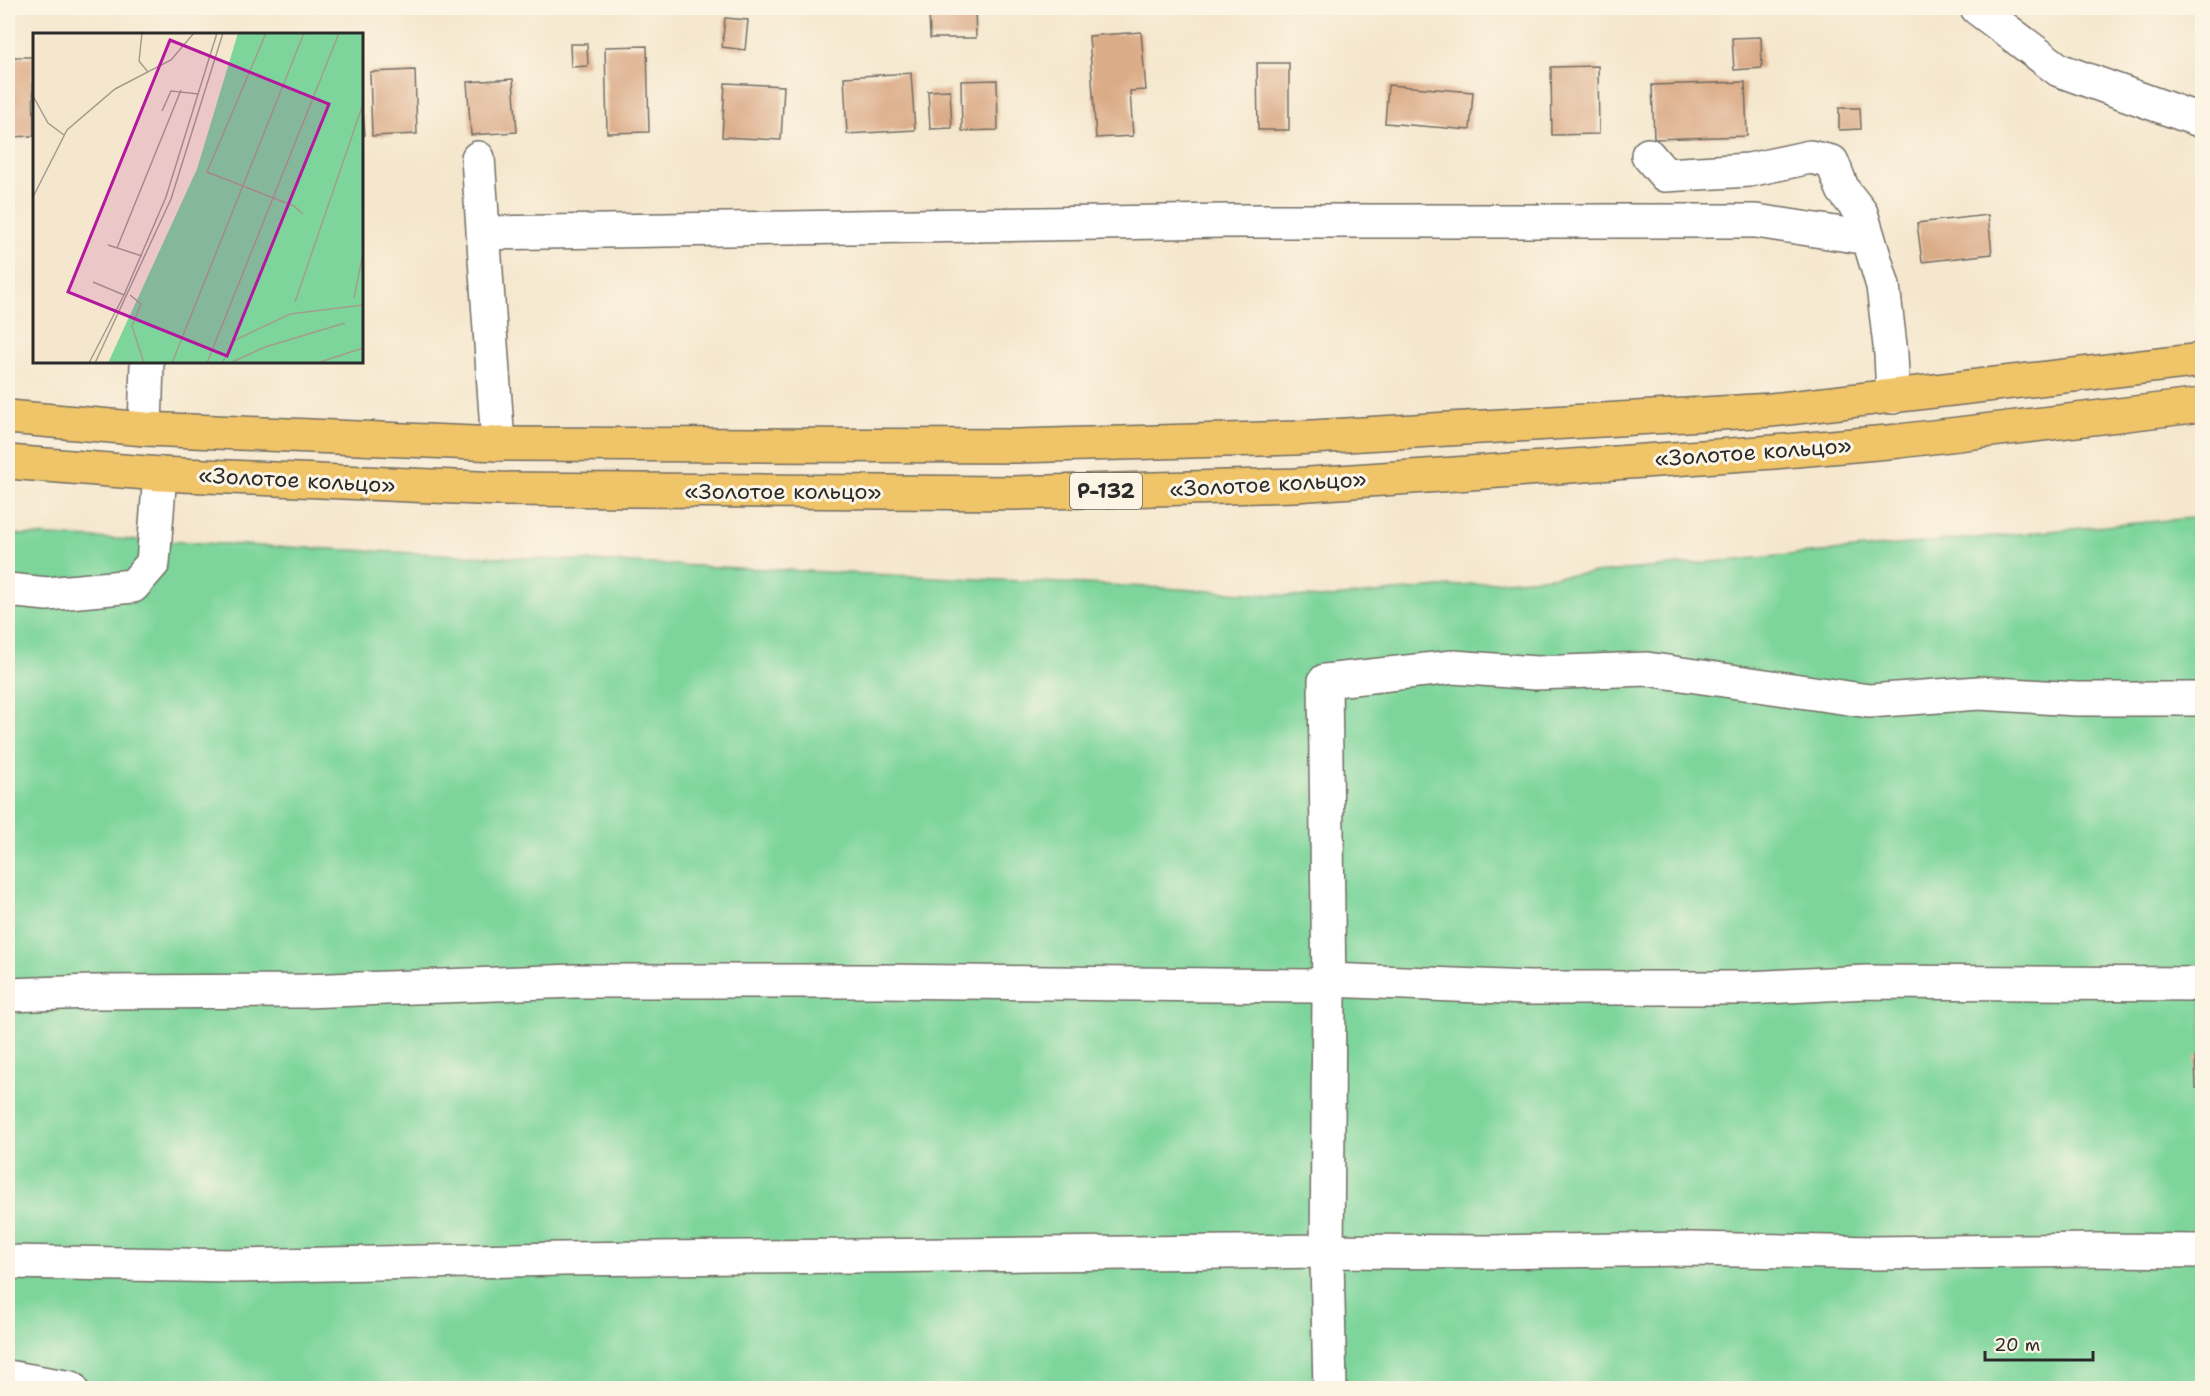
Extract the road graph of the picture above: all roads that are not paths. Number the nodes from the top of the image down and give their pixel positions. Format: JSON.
{"nodes":[{"id":1,"x":1977,"y":8,"type":"edge"},
{"id":2,"x":2202,"y":121,"type":"edge"},
{"id":3,"x":1648,"y":155,"type":"dead end"},
{"id":4,"x":478,"y":158,"type":"dead end"},
{"id":5,"x":483,"y":233,"type":"junction"},
{"id":6,"x":1868,"y":238,"type":"junction"},
{"id":7,"x":2202,"y":360,"type":"edge"},
{"id":8,"x":147,"y":363,"type":"edge"},
{"id":9,"x":1893,"y":397,"type":"junction"},
{"id":10,"x":2202,"y":405,"type":"edge"},
{"id":11,"x":8,"y":417,"type":"edge"},
{"id":12,"x":146,"y":429,"type":"junction"},
{"id":13,"x":498,"y":444,"type":"junction"},
{"id":14,"x":8,"y":462,"type":"edge"},
{"id":15,"x":160,"y":474,"type":"junction"},
{"id":16,"x":8,"y":590,"type":"edge"},
{"id":17,"x":2202,"y":699,"type":"edge"},
{"id":18,"x":1329,"y":980,"type":"junction"},
{"id":19,"x":2202,"y":984,"type":"edge"},
{"id":20,"x":8,"y":995,"type":"edge"},
{"id":21,"x":1327,"y":1251,"type":"junction"},
{"id":22,"x":2202,"y":1251,"type":"edge"},
{"id":23,"x":8,"y":1262,"type":"edge"},
{"id":24,"x":8,"y":1377,"type":"edge"},
{"id":25,"x":71,"y":1389,"type":"edge"},
{"id":26,"x":1330,"y":1389,"type":"edge"}],
"edges":[{"from":1,"to":2,"type":"street"},
{"from":3,"to":6,"type":"street"},
{"from":4,"to":5,"type":"street"},
{"from":5,"to":6,"type":"street"},
{"from":5,"to":13,"type":"street"},
{"from":6,"to":9,"type":"street"},
{"from":7,"to":9,"type":"highway","name":"«Золотое кольцо»","number":"Р-132"},
{"from":8,"to":12,"type":"street"},
{"from":9,"to":13,"type":"highway","name":"«Золотое кольцо»","number":"Р-132"},
{"from":10,"to":15,"type":"highway","name":"«Золотое кольцо»","number":"Р-132"},
{"from":11,"to":12,"type":"highway","name":"«Золотое кольцо»","number":"Р-132"},
{"from":12,"to":13,"type":"highway","name":"«Золотое кольцо»","number":"Р-132"},
{"from":14,"to":15,"type":"highway","name":"«Золотое кольцо»","number":"Р-132"},
{"from":15,"to":16,"type":"street"},
{"from":17,"to":18,"type":"street"},
{"from":18,"to":19,"type":"street"},
{"from":18,"to":20,"type":"street"},
{"from":18,"to":21,"type":"street"},
{"from":21,"to":22,"type":"street"},
{"from":21,"to":23,"type":"street"},
{"from":21,"to":26,"type":"street"},
{"from":24,"to":25,"type":"street"}]}
